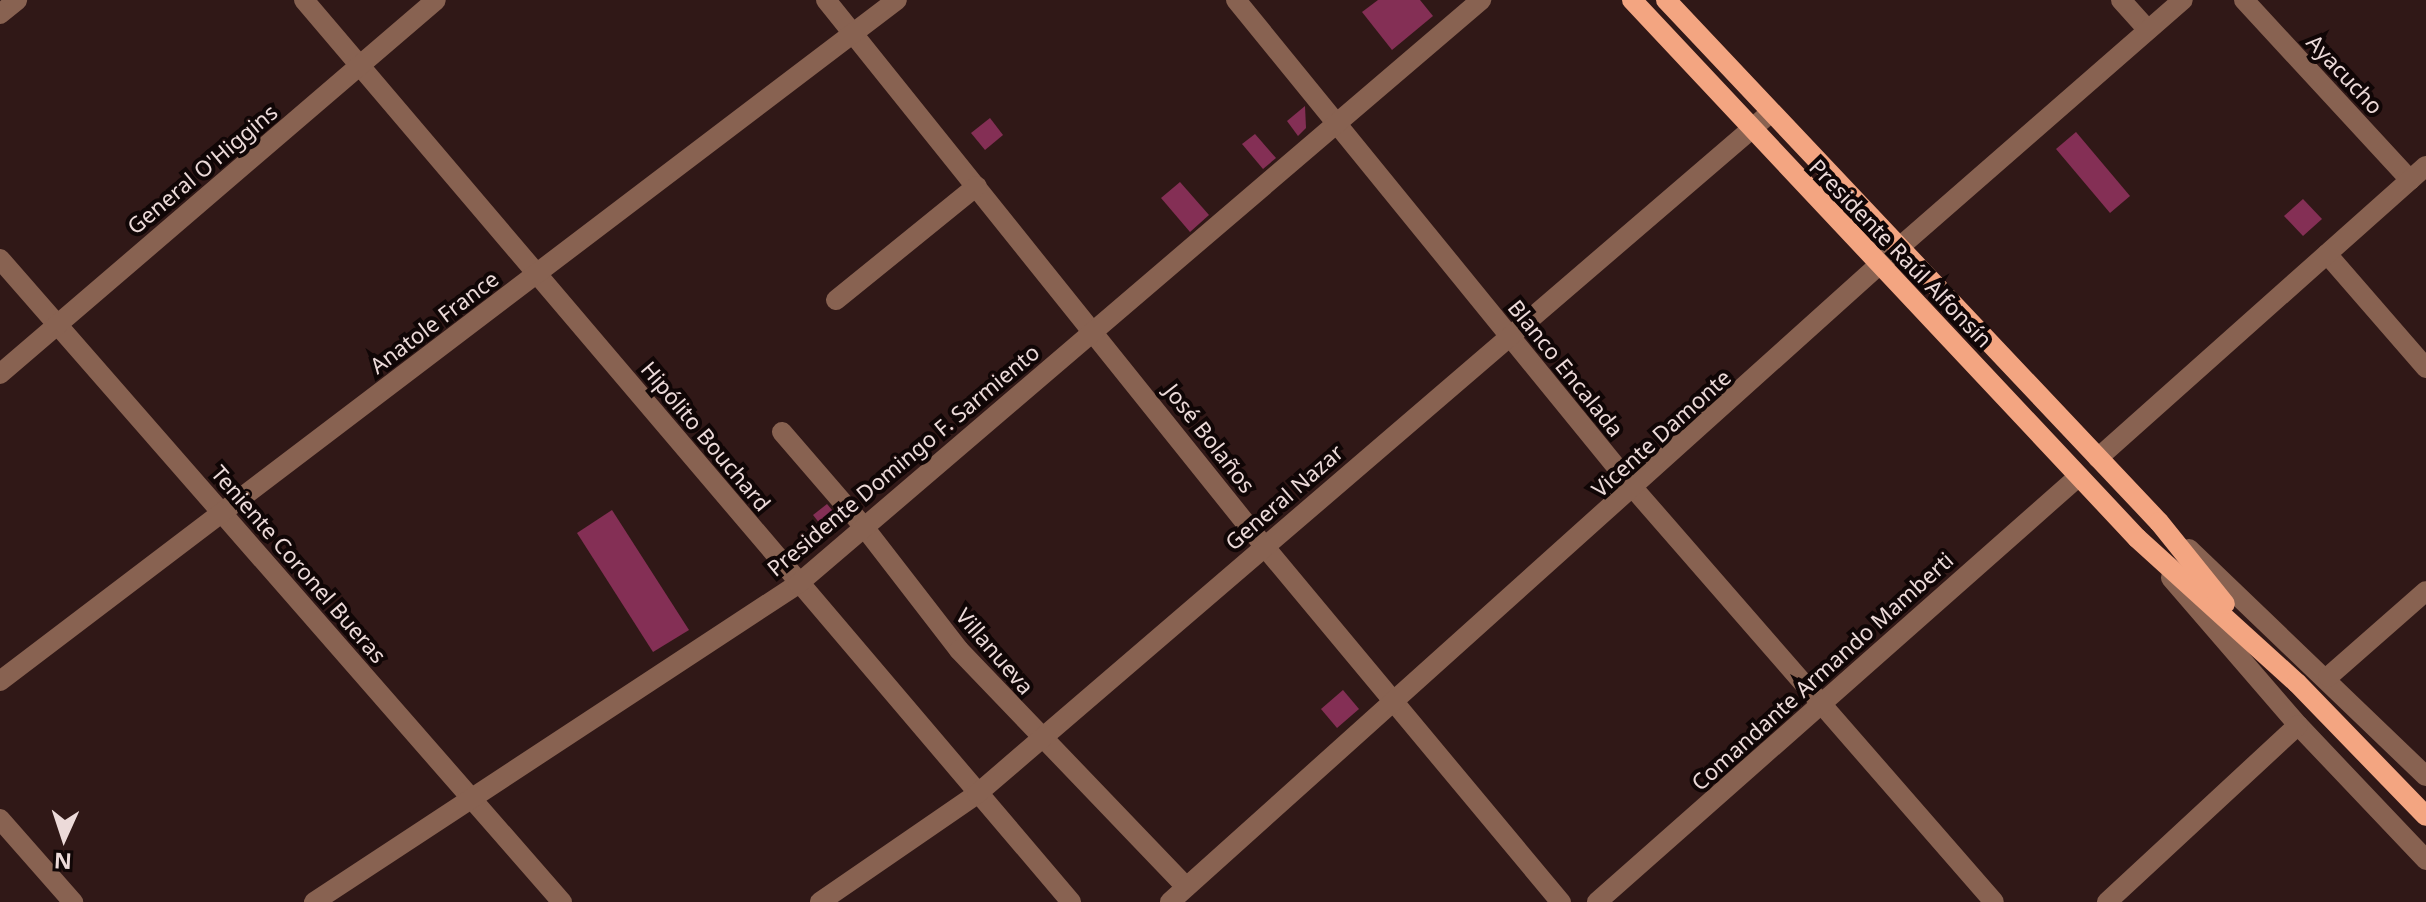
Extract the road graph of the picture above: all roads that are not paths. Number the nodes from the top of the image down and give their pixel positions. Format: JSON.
{"nodes":[{"id":1,"x":17,"y":0,"type":"edge"},
{"id":2,"x":304,"y":0,"type":"edge"},
{"id":3,"x":436,"y":0,"type":"edge"},
{"id":4,"x":826,"y":0,"type":"edge"},
{"id":5,"x":897,"y":0,"type":"edge"},
{"id":6,"x":1236,"y":0,"type":"edge"},
{"id":7,"x":1481,"y":0,"type":"edge"},
{"id":8,"x":1632,"y":0,"type":"edge"},
{"id":9,"x":1666,"y":0,"type":"edge"},
{"id":10,"x":2121,"y":0,"type":"edge"},
{"id":11,"x":2183,"y":0,"type":"edge"},
{"id":12,"x":2244,"y":0,"type":"edge"},
{"id":13,"x":0,"y":14,"type":"edge"},
{"id":14,"x":2148,"y":30,"type":"junction"},
{"id":15,"x":853,"y":33,"type":"junction"},
{"id":16,"x":360,"y":67,"type":"junction"},
{"id":17,"x":1769,"y":114,"type":"junction"},
{"id":18,"x":1336,"y":125,"type":"junction"},
{"id":19,"x":1749,"y":129,"type":"junction"},
{"id":20,"x":2426,"y":166,"type":"edge"},
{"id":21,"x":2410,"y":180,"type":"junction"},
{"id":22,"x":977,"y":186,"type":"junction"},
{"id":23,"x":1898,"y":249,"type":"junction"},
{"id":24,"x":2327,"y":254,"type":"junction"},
{"id":25,"x":0,"y":259,"type":"edge"},
{"id":26,"x":1879,"y":265,"type":"junction"},
{"id":27,"x":538,"y":272,"type":"junction"},
{"id":28,"x":836,"y":300,"type":"dead end"},
{"id":29,"x":57,"y":323,"type":"junction"},
{"id":30,"x":1094,"y":330,"type":"junction"},
{"id":31,"x":1512,"y":339,"type":"junction"},
{"id":32,"x":2426,"y":368,"type":"edge"},
{"id":33,"x":0,"y":374,"type":"edge"},
{"id":34,"x":782,"y":432,"type":"dead end"},
{"id":35,"x":2098,"y":458,"type":"junction"},
{"id":36,"x":2079,"y":476,"type":"junction"},
{"id":37,"x":1635,"y":490,"type":"junction"},
{"id":38,"x":222,"y":513,"type":"junction"},
{"id":39,"x":2159,"y":522,"type":"junction"},
{"id":40,"x":864,"y":527,"type":"junction"},
{"id":41,"x":2137,"y":538,"type":"junction"},
{"id":42,"x":1264,"y":546,"type":"junction"},
{"id":43,"x":798,"y":584,"type":"junction"},
{"id":44,"x":2426,"y":591,"type":"edge"},
{"id":45,"x":2260,"y":648,"type":"junction"},
{"id":46,"x":2328,"y":677,"type":"junction"},
{"id":47,"x":0,"y":681,"type":"edge"},
{"id":48,"x":1822,"y":702,"type":"junction"},
{"id":49,"x":1393,"y":703,"type":"junction"},
{"id":50,"x":2298,"y":725,"type":"junction"},
{"id":51,"x":1042,"y":740,"type":"junction"},
{"id":52,"x":2426,"y":776,"type":"edge"},
{"id":53,"x":977,"y":794,"type":"junction"},
{"id":54,"x":473,"y":798,"type":"junction"},
{"id":55,"x":2426,"y":816,"type":"edge"},
{"id":56,"x":0,"y":819,"type":"edge"},
{"id":57,"x":2426,"y":860,"type":"edge"},
{"id":58,"x":1186,"y":887,"type":"junction"},
{"id":59,"x":73,"y":902,"type":"edge"},
{"id":60,"x":314,"y":902,"type":"edge"},
{"id":61,"x":562,"y":902,"type":"edge"},
{"id":62,"x":820,"y":902,"type":"edge"},
{"id":63,"x":1071,"y":902,"type":"edge"},
{"id":64,"x":1170,"y":902,"type":"edge"},
{"id":65,"x":1561,"y":902,"type":"edge"},
{"id":66,"x":1597,"y":902,"type":"edge"},
{"id":67,"x":1994,"y":902,"type":"edge"},
{"id":68,"x":2107,"y":902,"type":"edge"}],
"edges":[{"from":1,"to":13,"type":"street"},
{"from":2,"to":16,"type":"street","name":"Hipólito Bouchard"},
{"from":3,"to":16,"type":"street","name":"General O'Higgins"},
{"from":4,"to":15,"type":"street","name":"José Bolaños"},
{"from":5,"to":15,"type":"street","name":"Anatole France"},
{"from":6,"to":18,"type":"street","name":"Blanco Encalada"},
{"from":7,"to":18,"type":"street","name":"Presidente Domingo F. Sarmiento"},
{"from":8,"to":19,"type":"main road","name":"Presidente Raúl Alfonsín"},
{"from":9,"to":17,"type":"main road","name":"Presidente Raúl Alfonsín"},
{"from":10,"to":14,"type":"street"},
{"from":11,"to":14,"type":"street","name":"Vicente Damonte"},
{"from":12,"to":21,"type":"street","name":"Ayacucho"},
{"from":14,"to":23,"type":"street","name":"Vicente Damonte"},
{"from":15,"to":22,"type":"street","name":"José Bolaños"},
{"from":15,"to":27,"type":"street","name":"Anatole France"},
{"from":16,"to":27,"type":"street","name":"Hipólito Bouchard"},
{"from":16,"to":29,"type":"street","name":"General O'Higgins"},
{"from":17,"to":19,"type":"street","name":"General Nazar"},
{"from":17,"to":23,"type":"main road","name":"Presidente Raúl Alfonsín"},
{"from":18,"to":30,"type":"street","name":"Presidente Domingo F. Sarmiento"},
{"from":18,"to":31,"type":"street","name":"Blanco Encalada"},
{"from":19,"to":26,"type":"main road","name":"Presidente Raúl Alfonsín"},
{"from":19,"to":31,"type":"street","name":"General Nazar"},
{"from":20,"to":21,"type":"street"},
{"from":21,"to":24,"type":"street"},
{"from":22,"to":28,"type":"street"},
{"from":22,"to":30,"type":"street","name":"José Bolaños"},
{"from":23,"to":26,"type":"street","name":"Vicente Damonte"},
{"from":23,"to":35,"type":"main road","name":"Presidente Raúl Alfonsín"},
{"from":24,"to":32,"type":"street"},
{"from":24,"to":35,"type":"street"},
{"from":25,"to":29,"type":"street","name":"Teniente Coronel Bueras"},
{"from":26,"to":36,"type":"main road","name":"Presidente Raúl Alfonsín"},
{"from":26,"to":37,"type":"street","name":"Vicente Damonte"},
{"from":27,"to":38,"type":"street","name":"Anatole France"},
{"from":27,"to":43,"type":"street","name":"Hipólito Bouchard"},
{"from":29,"to":33,"type":"street","name":"General O'Higgins"},
{"from":29,"to":38,"type":"street","name":"Teniente Coronel Bueras"},
{"from":30,"to":40,"type":"street","name":"Presidente Domingo F. Sarmiento"},
{"from":30,"to":42,"type":"street","name":"José Bolaños"},
{"from":31,"to":37,"type":"street","name":"Blanco Encalada"},
{"from":31,"to":42,"type":"street","name":"General Nazar"},
{"from":34,"to":40,"type":"street","name":"Villanueva"},
{"from":35,"to":39,"type":"main road","name":"Presidente Raúl Alfonsín"},
{"from":36,"to":41,"type":"main road","name":"Presidente Raúl Alfonsín"},
{"from":36,"to":48,"type":"street","name":"Comandante Armando Mamberti"},
{"from":37,"to":48,"type":"street","name":"Blanco Encalada"},
{"from":37,"to":49,"type":"street","name":"Vicente Damonte"},
{"from":38,"to":47,"type":"street","name":"Anatole France"},
{"from":38,"to":54,"type":"street","name":"Teniente Coronel Bueras"},
{"from":39,"to":45,"type":"main road","name":"Presidente Raúl Alfonsín"},
{"from":39,"to":46,"type":"street","name":"Presidente Raúl Alfonsín"},
{"from":40,"to":43,"type":"street","name":"Presidente Domingo F. Sarmiento"},
{"from":40,"to":51,"type":"street","name":"Villanueva"},
{"from":41,"to":45,"type":"main road","name":"Presidente Raúl Alfonsín"},
{"from":41,"to":50,"type":"street","name":"Presidente Raúl Alfonsín"},
{"from":42,"to":49,"type":"street","name":"José Bolaños"},
{"from":42,"to":51,"type":"street","name":"General Nazar"},
{"from":43,"to":53,"type":"street","name":"Hipólito Bouchard"},
{"from":43,"to":54,"type":"street","name":"Presidente Domingo F. Sarmiento"},
{"from":44,"to":46,"type":"street"},
{"from":45,"to":55,"type":"main road","name":"Presidente Raúl Alfonsín"},
{"from":46,"to":52,"type":"street","name":"Presidente Raúl Alfonsín"},
{"from":48,"to":66,"type":"street","name":"Comandante Armando Mamberti"},
{"from":48,"to":67,"type":"street","name":"Blanco Encalada"},
{"from":49,"to":58,"type":"street","name":"Vicente Damonte"},
{"from":49,"to":65,"type":"street","name":"José Bolaños"},
{"from":50,"to":57,"type":"street","name":"Presidente Raúl Alfonsín"},
{"from":50,"to":68,"type":"street"},
{"from":51,"to":53,"type":"street","name":"General Nazar"},
{"from":51,"to":58,"type":"street","name":"Villanueva"},
{"from":53,"to":62,"type":"street","name":"General Nazar"},
{"from":53,"to":63,"type":"street","name":"Hipólito Bouchard"},
{"from":54,"to":60,"type":"street","name":"Presidente Domingo F. Sarmiento"},
{"from":54,"to":61,"type":"street","name":"Teniente Coronel Bueras"},
{"from":56,"to":59,"type":"street"},
{"from":58,"to":64,"type":"street","name":"Vicente Damonte"}]}
